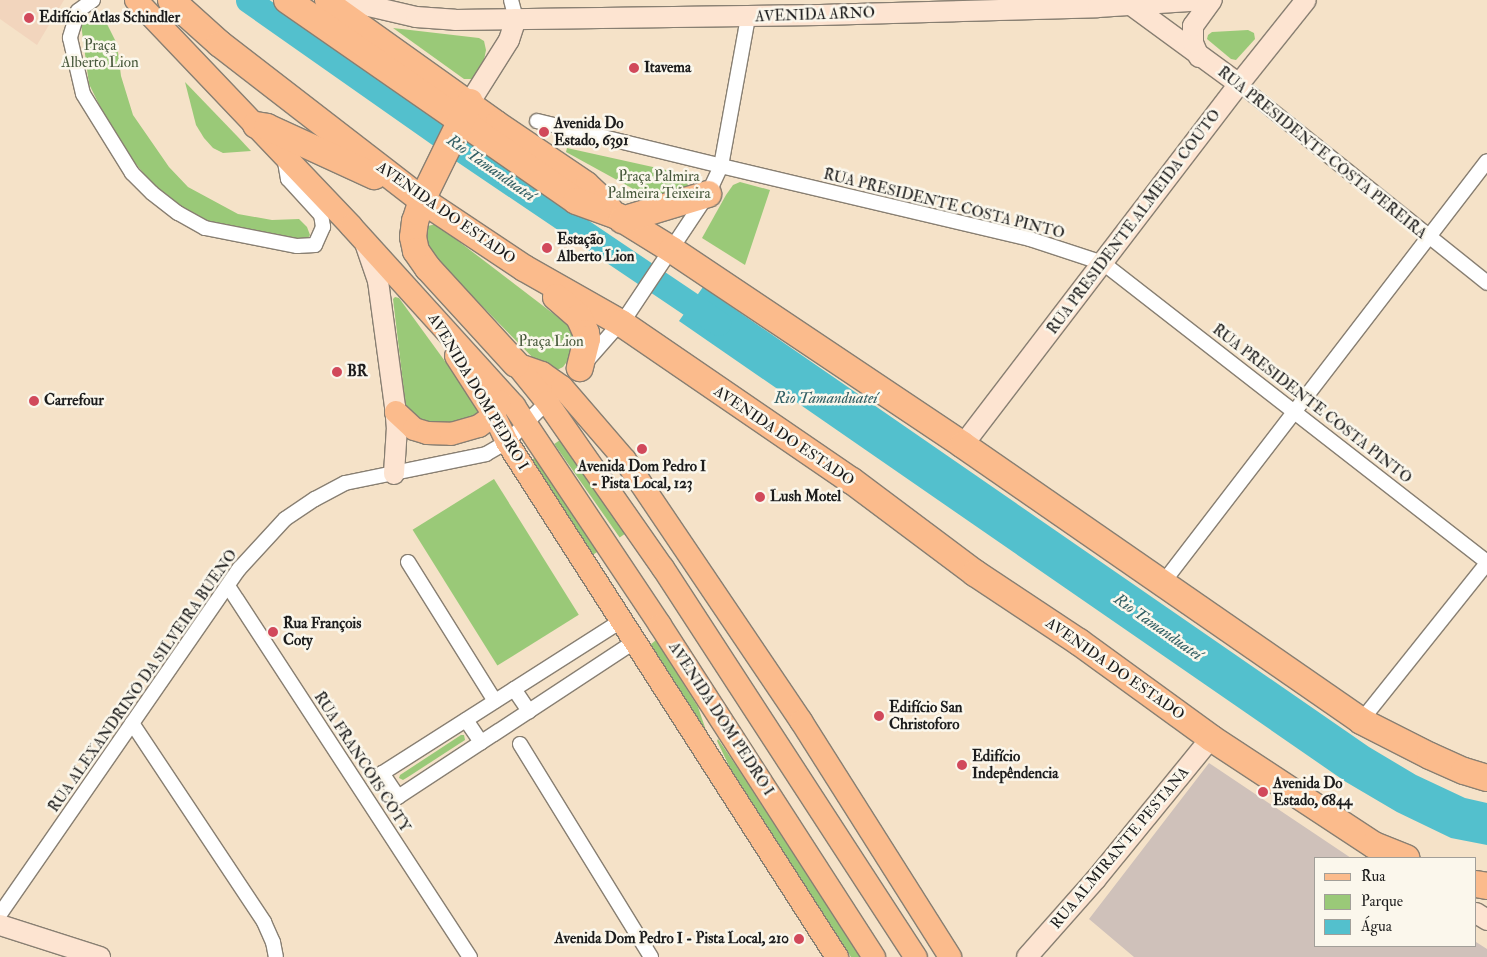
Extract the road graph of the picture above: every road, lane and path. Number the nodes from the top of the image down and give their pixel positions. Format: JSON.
{"nodes":[{"id":1,"x":93,"y":0,"type":"edge"},
{"id":2,"x":135,"y":0,"type":"edge"},
{"id":3,"x":172,"y":0,"type":"edge"},
{"id":4,"x":287,"y":0,"type":"edge"},
{"id":5,"x":326,"y":0,"type":"edge"},
{"id":6,"x":344,"y":0,"type":"edge"},
{"id":7,"x":511,"y":0,"type":"edge"},
{"id":8,"x":1204,"y":0,"type":"edge"},
{"id":9,"x":1212,"y":0,"type":"edge"},
{"id":10,"x":1306,"y":0,"type":"edge"},
{"id":11,"x":1132,"y":6,"type":"junction"},
{"id":12,"x":748,"y":17,"type":"junction"},
{"id":13,"x":516,"y":20,"type":"junction"},
{"id":14,"x":1199,"y":57,"type":"junction"},
{"id":15,"x":1239,"y":84,"type":"junction"},
{"id":16,"x":465,"y":111,"type":"junction"},
{"id":17,"x":537,"y":120,"type":"dead end"},
{"id":18,"x":256,"y":125,"type":"junction"},
{"id":19,"x":283,"y":157,"type":"junction"},
{"id":20,"x":1487,"y":161,"type":"edge"},
{"id":21,"x":720,"y":166,"type":"junction"},
{"id":22,"x":393,"y":177,"type":"junction"},
{"id":23,"x":708,"y":194,"type":"junction"},
{"id":24,"x":422,"y":200,"type":"junction"},
{"id":25,"x":620,"y":218,"type":"junction"},
{"id":26,"x":1428,"y":237,"type":"junction"},
{"id":27,"x":366,"y":243,"type":"junction"},
{"id":28,"x":669,"y":255,"type":"junction"},
{"id":29,"x":1104,"y":263,"type":"junction"},
{"id":30,"x":524,"y":268,"type":"junction"},
{"id":31,"x":1487,"y":283,"type":"edge"},
{"id":32,"x":427,"y":309,"type":"junction"},
{"id":33,"x":625,"y":319,"type":"junction"},
{"id":34,"x":516,"y":364,"type":"junction"},
{"id":35,"x":580,"y":368,"type":"junction"},
{"id":36,"x":503,"y":394,"type":"junction"},
{"id":37,"x":555,"y":394,"type":"junction"},
{"id":38,"x":1296,"y":412,"type":"junction"},
{"id":39,"x":397,"y":420,"type":"junction"},
{"id":40,"x":485,"y":421,"type":"junction"},
{"id":41,"x":526,"y":423,"type":"junction"},
{"id":42,"x":506,"y":442,"type":"junction"},
{"id":43,"x":963,"y":445,"type":"junction"},
{"id":44,"x":394,"y":474,"type":"junction"},
{"id":45,"x":638,"y":532,"type":"junction"},
{"id":46,"x":408,"y":562,"type":"dead end"},
{"id":47,"x":1487,"y":562,"type":"edge"},
{"id":48,"x":1162,"y":584,"type":"junction"},
{"id":49,"x":228,"y":586,"type":"junction"},
{"id":50,"x":646,"y":604,"type":"junction"},
{"id":51,"x":621,"y":621,"type":"junction"},
{"id":52,"x":660,"y":625,"type":"junction"},
{"id":53,"x":634,"y":642,"type":"junction"},
{"id":54,"x":724,"y":658,"type":"junction"},
{"id":55,"x":514,"y":689,"type":"junction"},
{"id":56,"x":749,"y":696,"type":"junction"},
{"id":57,"x":495,"y":701,"type":"junction"},
{"id":58,"x":709,"y":703,"type":"junction"},
{"id":59,"x":529,"y":711,"type":"junction"},
{"id":60,"x":466,"y":720,"type":"junction"},
{"id":61,"x":801,"y":721,"type":"junction"},
{"id":62,"x":1360,"y":721,"type":"junction"},
{"id":63,"x":132,"y":723,"type":"junction"},
{"id":64,"x":1211,"y":738,"type":"junction"},
{"id":65,"x":481,"y":742,"type":"junction"},
{"id":66,"x":520,"y":744,"type":"dead end"},
{"id":67,"x":720,"y":776,"type":"junction"},
{"id":68,"x":1487,"y":778,"type":"edge"},
{"id":69,"x":1384,"y":852,"type":"edge"},
{"id":70,"x":1402,"y":857,"type":"edge"},
{"id":71,"x":0,"y":914,"type":"edge"},
{"id":72,"x":0,"y":925,"type":"edge"},
{"id":73,"x":100,"y":957,"type":"edge"},
{"id":74,"x":276,"y":957,"type":"edge"},
{"id":75,"x":470,"y":957,"type":"edge"},
{"id":76,"x":651,"y":957,"type":"edge"},
{"id":77,"x":836,"y":957,"type":"edge"},
{"id":78,"x":874,"y":957,"type":"edge"},
{"id":79,"x":916,"y":957,"type":"edge"},
{"id":80,"x":950,"y":957,"type":"edge"},
{"id":81,"x":1027,"y":957,"type":"edge"}],
"edges":[{"from":1,"to":19,"type":"street"},
{"from":2,"to":18,"type":"main road"},
{"from":3,"to":22,"type":"highway","name":"AVENIDA DO ESTADO"},
{"from":4,"to":16,"type":"highway"},
{"from":5,"to":16,"type":"main road"},
{"from":6,"to":13,"type":"main road"},
{"from":7,"to":13,"type":"street"},
{"from":8,"to":11,"type":"main road","name":"AVENIDA ARNO"},
{"from":9,"to":14,"type":"main road"},
{"from":10,"to":15,"type":"main road","name":"RUA PRESIDENTE ALMEIDA COUTO"},
{"from":11,"to":12,"type":"main road","name":"AVENIDA ARNO"},
{"from":11,"to":14,"type":"main road","name":"RUA PRESIDENTE COSTA PEREIRA"},
{"from":12,"to":13,"type":"main road","name":"AVENIDA ARNO"},
{"from":12,"to":21,"type":"street","name":"RUA ALEXANDRINO DA SILVEIRA BUENO"},
{"from":13,"to":16,"type":"main road"},
{"from":14,"to":15,"type":"main road","name":"RUA PRESIDENTE COSTA PEREIRA"},
{"from":15,"to":26,"type":"street","name":"RUA PRESIDENTE COSTA PEREIRA"},
{"from":15,"to":29,"type":"main road","name":"RUA PRESIDENTE ALMEIDA COUTO"},
{"from":16,"to":24,"type":"highway"},
{"from":16,"to":25,"type":"highway"},
{"from":17,"to":21,"type":"street","name":"RUA PRESIDENTE COSTA PINTO"},
{"from":18,"to":19,"type":"main road"},
{"from":18,"to":22,"type":"highway"},
{"from":19,"to":27,"type":"main road"},
{"from":20,"to":26,"type":"street"},
{"from":21,"to":23,"type":"street","name":"RUA ALEXANDRINO DA SILVEIRA BUENO"},
{"from":21,"to":29,"type":"street","name":"RUA PRESIDENTE COSTA PINTO"},
{"from":22,"to":24,"type":"highway","name":"AVENIDA DO ESTADO"},
{"from":23,"to":25,"type":"highway"},
{"from":23,"to":28,"type":"street","name":"RUA ALEXANDRINO DA SILVEIRA BUENO"},
{"from":24,"to":30,"type":"highway","name":"AVENIDA DO ESTADO"},
{"from":24,"to":34,"type":"highway"},
{"from":25,"to":28,"type":"highway"},
{"from":26,"to":31,"type":"street","name":"RUA PRESIDENTE COSTA PEREIRA"},
{"from":26,"to":38,"type":"street"},
{"from":27,"to":32,"type":"main road"},
{"from":27,"to":39,"type":"main road"},
{"from":28,"to":33,"type":"street","name":"RUA ALEXANDRINO DA SILVEIRA BUENO"},
{"from":28,"to":43,"type":"highway"},
{"from":29,"to":38,"type":"street","name":"RUA PRESIDENTE COSTA PINTO"},
{"from":29,"to":43,"type":"main road","name":"RUA PRESIDENTE ALMEIDA COUTO"},
{"from":30,"to":33,"type":"highway","name":"AVENIDA DO ESTADO"},
{"from":30,"to":35,"type":"highway"},
{"from":32,"to":36,"type":"main road","name":"AVENIDA DOM PEDRO I"},
{"from":32,"to":40,"type":"main road","name":"AVENIDA DOM PEDRO I"},
{"from":33,"to":35,"type":"street","name":"RUA ALEXANDRINO DA SILVEIRA BUENO"},
{"from":33,"to":64,"type":"highway","name":"AVENIDA DO ESTADO"},
{"from":34,"to":36,"type":"main road"},
{"from":34,"to":37,"type":"main road"},
{"from":35,"to":37,"type":"street","name":"RUA ALEXANDRINO DA SILVEIRA BUENO"},
{"from":36,"to":40,"type":"main road"},
{"from":36,"to":41,"type":"main road","name":"AVENIDA DOM PEDRO I"},
{"from":37,"to":41,"type":"street","name":"RUA ALEXANDRINO DA SILVEIRA BUENO"},
{"from":37,"to":45,"type":"main road"},
{"from":37,"to":61,"type":"main road"},
{"from":38,"to":47,"type":"street","name":"RUA PRESIDENTE COSTA PINTO"},
{"from":38,"to":48,"type":"street"},
{"from":39,"to":40,"type":"main road"},
{"from":39,"to":44,"type":"main road"},
{"from":40,"to":42,"type":"main road","name":"AVENIDA DOM PEDRO I"},
{"from":41,"to":42,"type":"street","name":"RUA ALEXANDRINO DA SILVEIRA BUENO"},
{"from":41,"to":50,"type":"main road","name":"AVENIDA DOM PEDRO I"},
{"from":42,"to":44,"type":"street","name":"RUA ALEXANDRINO DA SILVEIRA BUENO"},
{"from":42,"to":51,"type":"main road","name":"AVENIDA DOM PEDRO I"},
{"from":43,"to":48,"type":"highway"},
{"from":44,"to":49,"type":"street","name":"RUA ALEXANDRINO DA SILVEIRA BUENO"},
{"from":45,"to":50,"type":"main road"},
{"from":45,"to":54,"type":"main road"},
{"from":46,"to":57,"type":"street"},
{"from":47,"to":62,"type":"street"},
{"from":48,"to":62,"type":"highway"},
{"from":49,"to":63,"type":"street","name":"RUA ALEXANDRINO DA SILVEIRA BUENO"},
{"from":49,"to":75,"type":"street","name":"RUA FRANCOIS COTY"},
{"from":50,"to":51,"type":"main road"},
{"from":50,"to":52,"type":"main road","name":"AVENIDA DOM PEDRO I"},
{"from":51,"to":53,"type":"main road","name":"AVENIDA DOM PEDRO I"},
{"from":51,"to":55,"type":"street"},
{"from":52,"to":53,"type":"main road"},
{"from":52,"to":54,"type":"main road"},
{"from":52,"to":58,"type":"main road","name":"AVENIDA DOM PEDRO I"},
{"from":53,"to":59,"type":"street"},
{"from":53,"to":67,"type":"main road","name":"AVENIDA DOM PEDRO I"},
{"from":54,"to":56,"type":"main road"},
{"from":55,"to":57,"type":"street"},
{"from":55,"to":59,"type":"street"},
{"from":56,"to":61,"type":"main road"},
{"from":56,"to":79,"type":"main road"},
{"from":57,"to":60,"type":"street"},
{"from":58,"to":67,"type":"main road"},
{"from":58,"to":78,"type":"main road","name":"AVENIDA DOM PEDRO I"},
{"from":59,"to":65,"type":"street"},
{"from":60,"to":65,"type":"street"},
{"from":60,"to":65,"type":"street"},
{"from":61,"to":80,"type":"main road"},
{"from":62,"to":68,"type":"highway"},
{"from":63,"to":71,"type":"street","name":"RUA ALEXANDRINO DA SILVEIRA BUENO"},
{"from":63,"to":74,"type":"street"},
{"from":64,"to":69,"type":"highway","name":"AVENIDA DO ESTADO"},
{"from":64,"to":81,"type":"main road","name":"RUA ALMIRANTE PESTANA"},
{"from":66,"to":76,"type":"street"},
{"from":67,"to":77,"type":"main road","name":"AVENIDA DOM PEDRO I"},
{"from":69,"to":70,"type":"highway","name":"AVENIDA DO ESTADO"},
{"from":72,"to":73,"type":"main road"}]}
